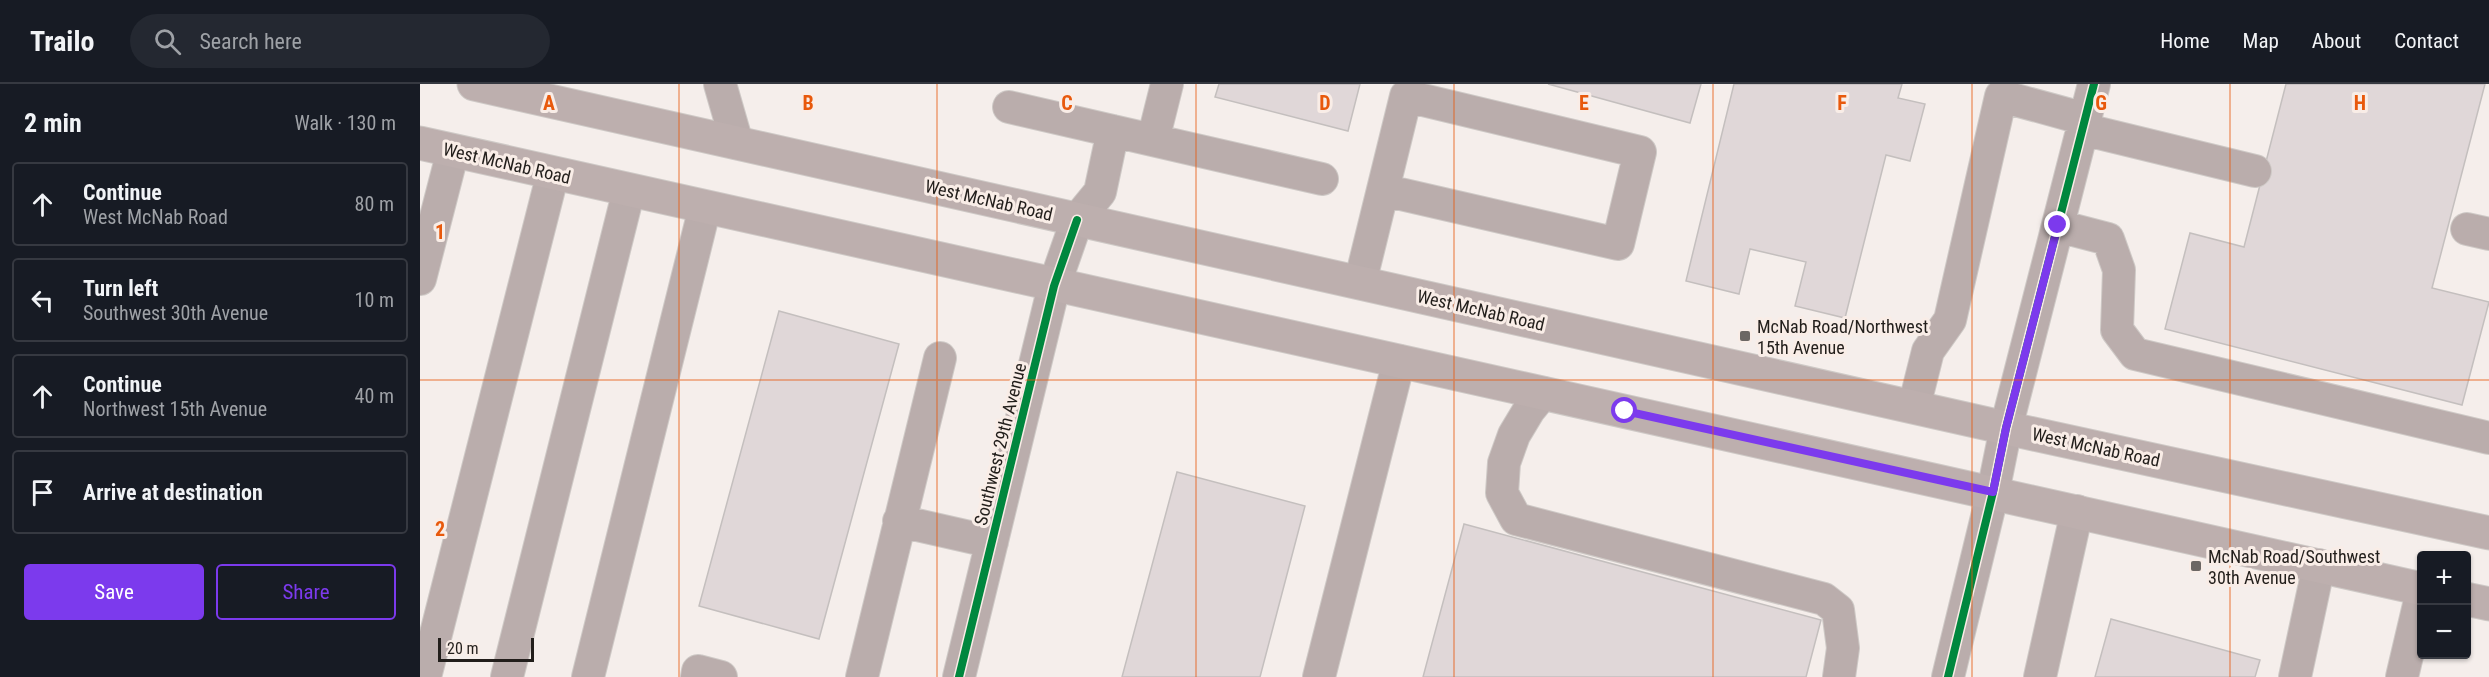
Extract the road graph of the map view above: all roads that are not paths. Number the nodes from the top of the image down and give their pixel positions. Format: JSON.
{"nodes":[{"id":1,"x":474,"y":84,"type":"edge"},
{"id":2,"x":720,"y":84,"type":"edge"},
{"id":3,"x":1167,"y":84,"type":"edge"},
{"id":4,"x":2094,"y":84,"type":"edge"},
{"id":5,"x":2021,"y":93,"type":"edge"},
{"id":6,"x":1009,"y":107,"type":"dead end"},
{"id":7,"x":2084,"y":124,"type":"junction"},
{"id":8,"x":1113,"y":131,"type":"junction"},
{"id":9,"x":1153,"y":140,"type":"junction"},
{"id":10,"x":420,"y":143,"type":"edge"},
{"id":11,"x":737,"y":143,"type":"junction"},
{"id":12,"x":453,"y":151,"type":"junction"},
{"id":13,"x":2255,"y":171,"type":"dead end"},
{"id":14,"x":553,"y":173,"type":"junction"},
{"id":15,"x":1322,"y":179,"type":"dead end"},
{"id":16,"x":629,"y":190,"type":"junction"},
{"id":17,"x":1383,"y":190,"type":"junction"},
{"id":18,"x":705,"y":207,"type":"junction"},
{"id":19,"x":1077,"y":220,"type":"junction"},
{"id":20,"x":2058,"y":225,"type":"junction"},
{"id":21,"x":425,"y":238,"type":"edge"},
{"id":22,"x":420,"y":279,"type":"edge"},
{"id":23,"x":1360,"y":283,"type":"junction"},
{"id":24,"x":1054,"y":286,"type":"junction"},
{"id":25,"x":940,"y":358,"type":"dead end"},
{"id":26,"x":1399,"y":361,"type":"junction"},
{"id":27,"x":1544,"y":393,"type":"junction"},
{"id":28,"x":1914,"y":407,"type":"junction"},
{"id":29,"x":2006,"y":428,"type":"junction"},
{"id":30,"x":2489,"y":438,"type":"edge"},
{"id":31,"x":1993,"y":492,"type":"junction"},
{"id":32,"x":2077,"y":511,"type":"junction"},
{"id":33,"x":899,"y":521,"type":"junction"},
{"id":34,"x":2489,"y":533,"type":"edge"},
{"id":35,"x":992,"y":542,"type":"junction"},
{"id":36,"x":2319,"y":565,"type":"junction"},
{"id":37,"x":2417,"y":589,"type":"edge"},
{"id":38,"x":2471,"y":600,"type":"edge"},
{"id":39,"x":2489,"y":604,"type":"edge"},
{"id":40,"x":2418,"y":605,"type":"edge"},
{"id":41,"x":425,"y":677,"type":"edge"},
{"id":42,"x":507,"y":677,"type":"edge"},
{"id":43,"x":588,"y":677,"type":"edge"},
{"id":44,"x":697,"y":677,"type":"edge"},
{"id":45,"x":721,"y":677,"type":"edge"},
{"id":46,"x":862,"y":677,"type":"edge"},
{"id":47,"x":959,"y":677,"type":"edge"},
{"id":48,"x":1319,"y":677,"type":"edge"},
{"id":49,"x":1839,"y":677,"type":"edge"},
{"id":50,"x":1948,"y":677,"type":"edge"},
{"id":51,"x":2040,"y":677,"type":"edge"},
{"id":52,"x":2295,"y":677,"type":"edge"},
{"id":53,"x":2402,"y":677,"type":"edge"}],
"edges":[{"from":1,"to":11,"type":"main road","name":"West McNab Road"},
{"from":2,"to":11,"type":"street"},
{"from":3,"to":9,"type":"street"},
{"from":4,"to":7,"type":"street"},
{"from":5,"to":7,"type":"street"},
{"from":5,"to":28,"type":"street"},
{"from":6,"to":8,"type":"street"},
{"from":7,"to":13,"type":"street"},
{"from":7,"to":20,"type":"street"},
{"from":8,"to":9,"type":"street"},
{"from":8,"to":19,"type":"street"},
{"from":9,"to":15,"type":"street"},
{"from":10,"to":12,"type":"main road","name":"West McNab Road"},
{"from":11,"to":19,"type":"main road","name":"West McNab Road"},
{"from":12,"to":14,"type":"main road","name":"West McNab Road"},
{"from":12,"to":21,"type":"street"},
{"from":14,"to":16,"type":"main road","name":"West McNab Road"},
{"from":14,"to":41,"type":"street"},
{"from":16,"to":18,"type":"main road","name":"West McNab Road"},
{"from":16,"to":42,"type":"street"},
{"from":17,"to":17,"type":"street"},
{"from":17,"to":23,"type":"street"},
{"from":18,"to":24,"type":"main road","name":"West McNab Road"},
{"from":18,"to":43,"type":"street"},
{"from":19,"to":23,"type":"main road","name":"West McNab Road"},
{"from":19,"to":24,"type":"street","name":"Southwest 29th Avenue"},
{"from":20,"to":29,"type":"street"},
{"from":20,"to":30,"type":"street"},
{"from":21,"to":22,"type":"street"},
{"from":23,"to":28,"type":"main road","name":"West McNab Road"},
{"from":24,"to":26,"type":"main road","name":"West McNab Road"},
{"from":24,"to":35,"type":"street","name":"Southwest 29th Avenue"},
{"from":25,"to":33,"type":"street"},
{"from":26,"to":27,"type":"main road","name":"West McNab Road"},
{"from":26,"to":48,"type":"street"},
{"from":27,"to":31,"type":"main road","name":"West McNab Road"},
{"from":27,"to":49,"type":"street"},
{"from":28,"to":29,"type":"main road","name":"West McNab Road"},
{"from":29,"to":31,"type":"street"},
{"from":29,"to":34,"type":"main road","name":"West McNab Road"},
{"from":31,"to":32,"type":"main road","name":"West McNab Road"},
{"from":31,"to":50,"type":"street"},
{"from":32,"to":36,"type":"main road","name":"West McNab Road"},
{"from":32,"to":51,"type":"street"},
{"from":33,"to":35,"type":"street"},
{"from":33,"to":46,"type":"street"},
{"from":35,"to":47,"type":"street","name":"Southwest 29th Avenue"},
{"from":36,"to":37,"type":"main road","name":"West McNab Road"},
{"from":36,"to":52,"type":"street"},
{"from":38,"to":39,"type":"main road"},
{"from":40,"to":53,"type":"street"},
{"from":44,"to":45,"type":"street"}]}
